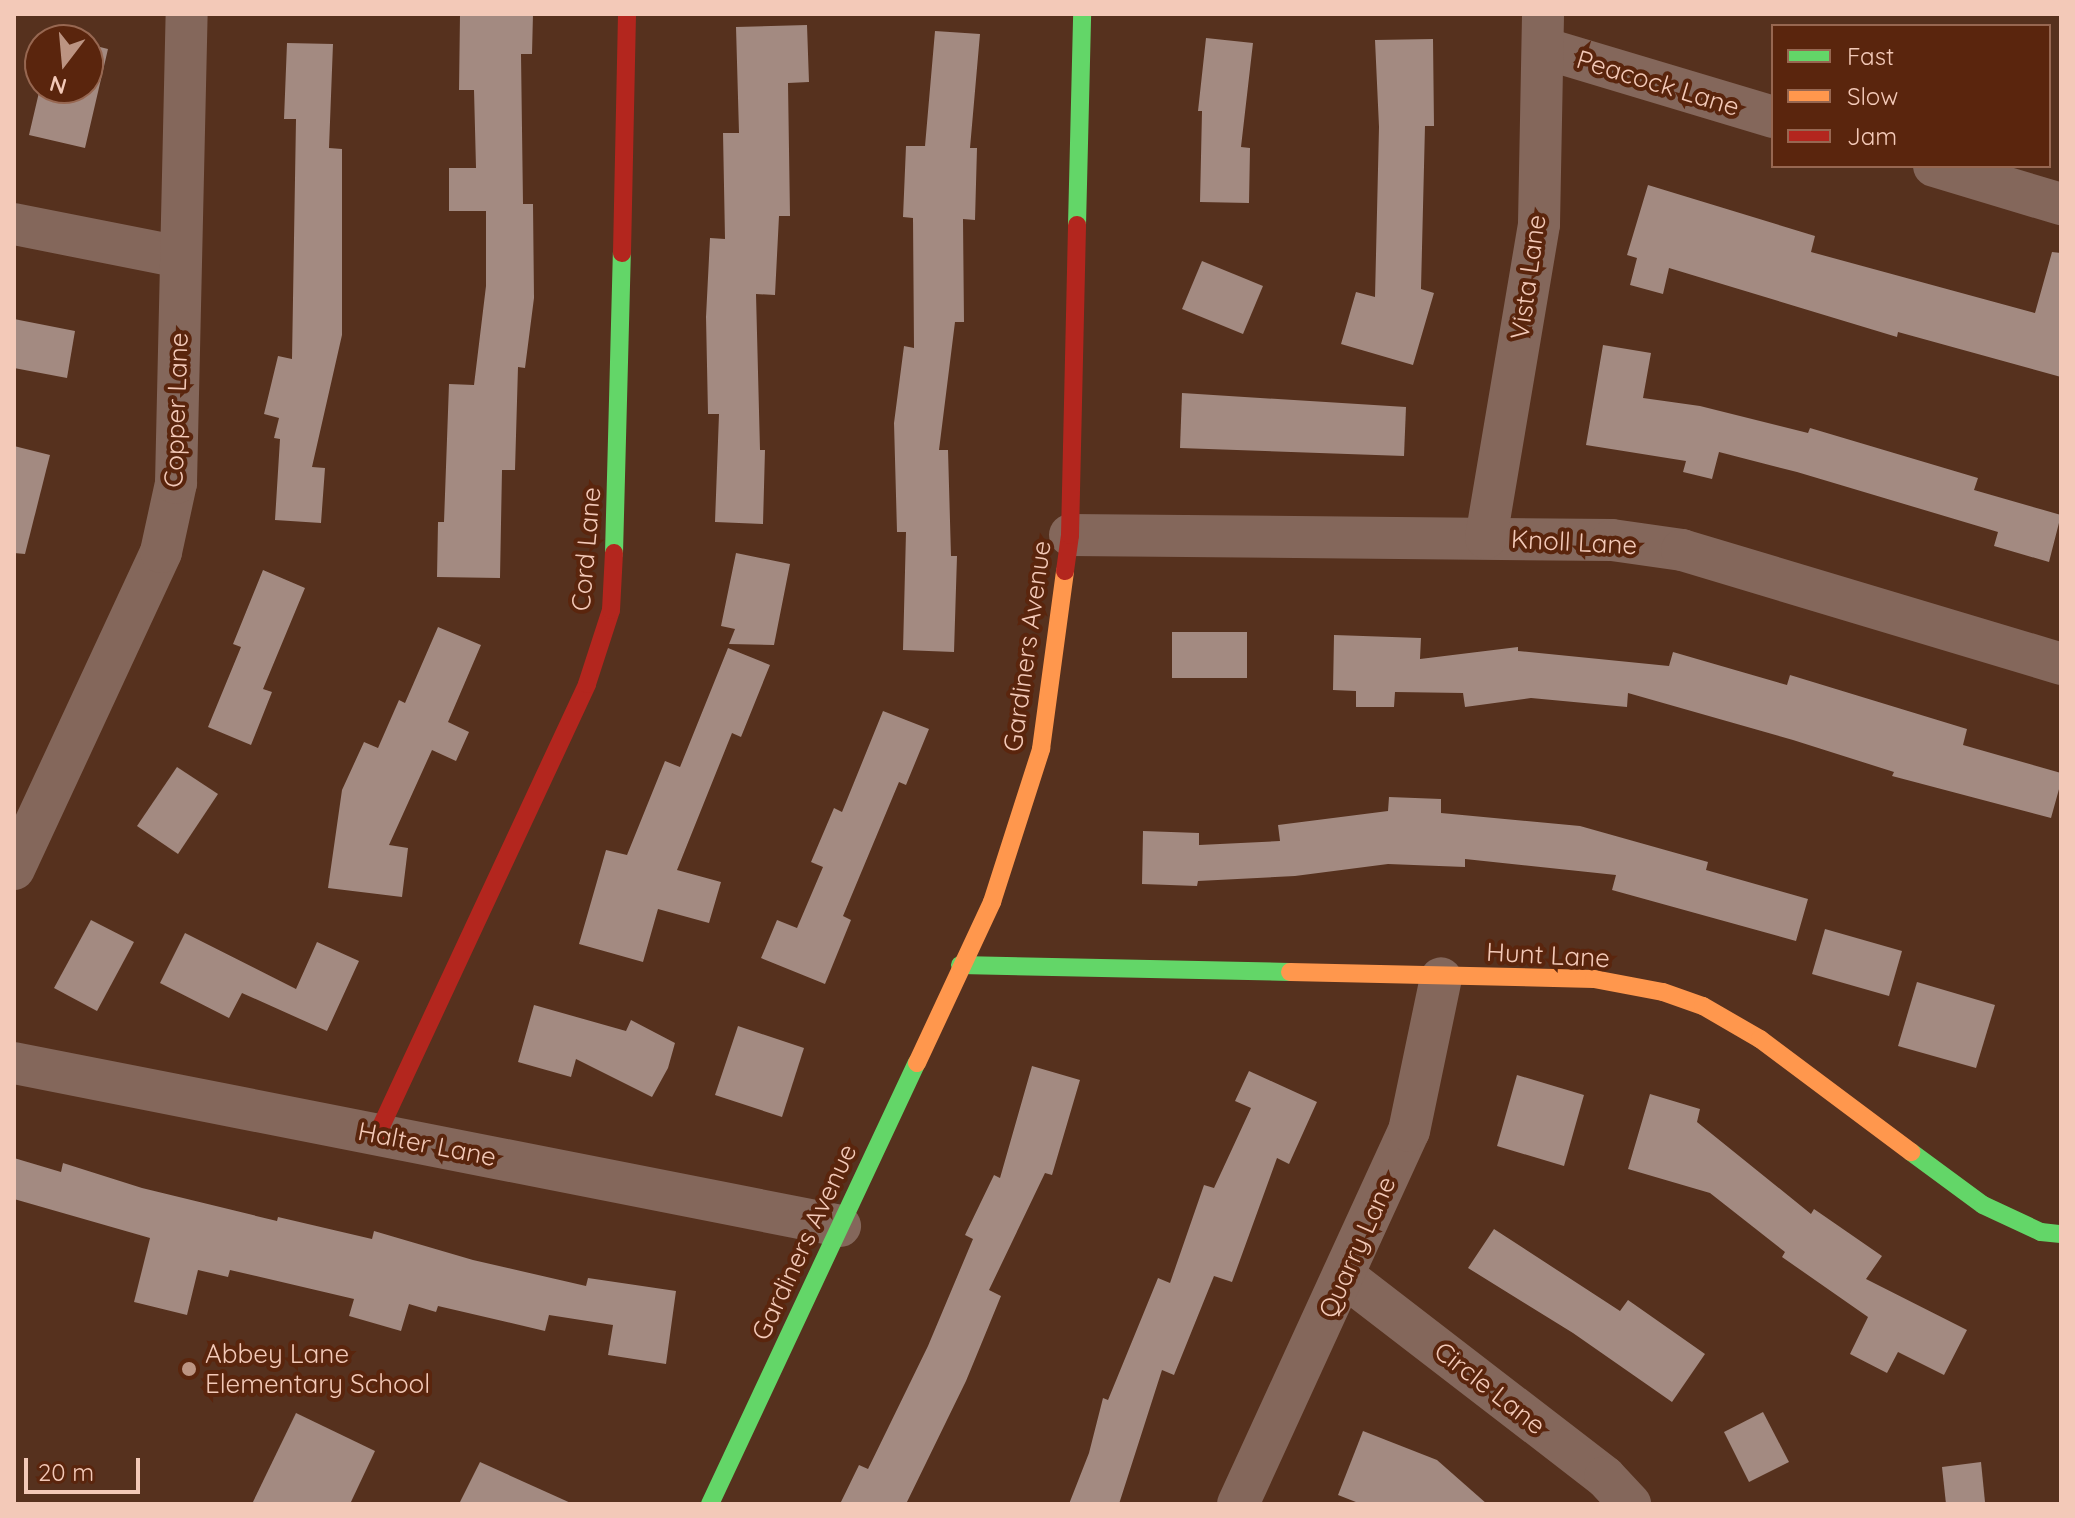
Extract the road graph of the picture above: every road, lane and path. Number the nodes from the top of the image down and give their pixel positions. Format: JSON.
{"nodes":[{"id":1,"x":187,"y":14,"type":"edge"},
{"id":2,"x":627,"y":14,"type":"edge"},
{"id":3,"x":1082,"y":14,"type":"edge"},
{"id":4,"x":1543,"y":31,"type":"edge"},
{"id":5,"x":1771,"y":116,"type":"edge"},
{"id":6,"x":1941,"y":168,"type":"edge"},
{"id":7,"x":2061,"y":204,"type":"edge"},
{"id":8,"x":14,"y":224,"type":"edge"},
{"id":9,"x":180,"y":257,"type":"junction"},
{"id":10,"x":1070,"y":535,"type":"junction"},
{"id":11,"x":1486,"y":538,"type":"junction"},
{"id":12,"x":2061,"y":664,"type":"edge"},
{"id":13,"x":14,"y":869,"type":"edge"},
{"id":14,"x":960,"y":965,"type":"junction"},
{"id":15,"x":1441,"y":978,"type":"junction"},
{"id":16,"x":14,"y":1063,"type":"edge"},
{"id":17,"x":377,"y":1135,"type":"junction"},
{"id":18,"x":840,"y":1226,"type":"junction"},
{"id":19,"x":2061,"y":1234,"type":"edge"},
{"id":20,"x":1344,"y":1276,"type":"junction"},
{"id":21,"x":710,"y":1504,"type":"edge"},
{"id":22,"x":1238,"y":1504,"type":"edge"},
{"id":23,"x":1630,"y":1504,"type":"edge"}],
"edges":[{"from":1,"to":9,"type":"street","name":"Copper Lane"},
{"from":2,"to":17,"type":"street","name":"Cord Lane"},
{"from":3,"to":10,"type":"street","name":"Gardiners Avenue"},
{"from":4,"to":5,"type":"street","name":"Peacock Lane"},
{"from":4,"to":11,"type":"street","name":"Vista Lane"},
{"from":6,"to":7,"type":"street"},
{"from":8,"to":9,"type":"street"},
{"from":9,"to":13,"type":"street","name":"Copper Lane"},
{"from":10,"to":11,"type":"street","name":"Knoll Lane"},
{"from":10,"to":14,"type":"street","name":"Gardiners Avenue"},
{"from":11,"to":12,"type":"street","name":"Knoll Lane"},
{"from":14,"to":15,"type":"street","name":"Hunt Lane"},
{"from":14,"to":18,"type":"street","name":"Gardiners Avenue"},
{"from":15,"to":19,"type":"street","name":"Hunt Lane"},
{"from":15,"to":20,"type":"street","name":"Quarry Lane"},
{"from":16,"to":17,"type":"street","name":"Halter Lane"},
{"from":17,"to":18,"type":"street","name":"Halter Lane"},
{"from":18,"to":21,"type":"street","name":"Gardiners Avenue"},
{"from":20,"to":22,"type":"street","name":"Quarry Lane"},
{"from":20,"to":23,"type":"street","name":"Circle Lane"}]}
